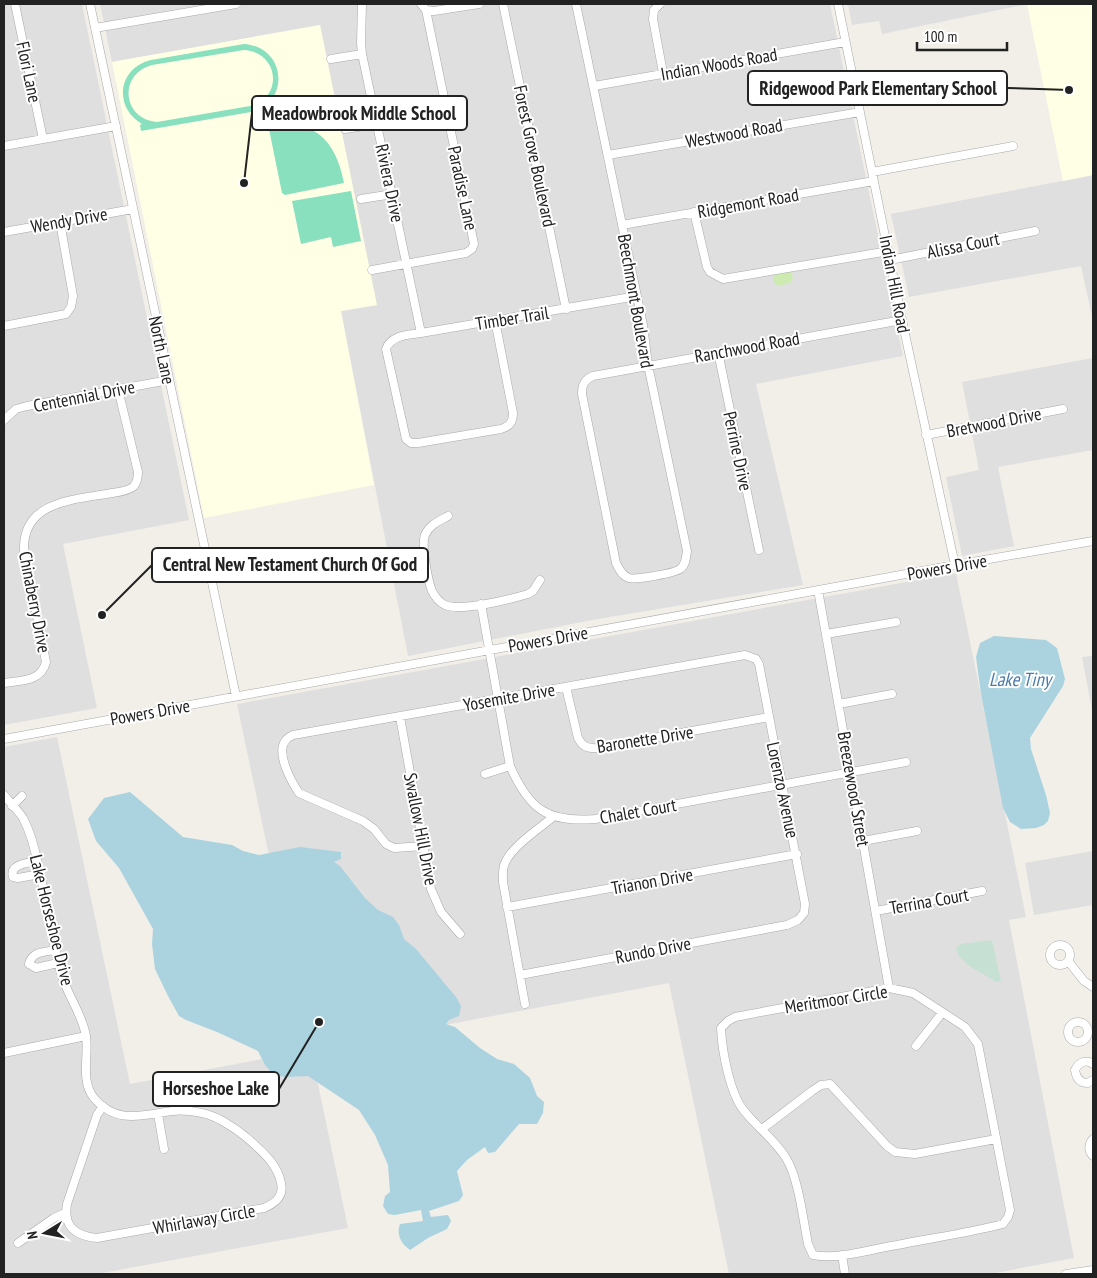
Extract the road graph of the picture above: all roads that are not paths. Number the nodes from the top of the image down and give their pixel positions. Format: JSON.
{"nodes":[{"id":1,"x":15,"y":4,"type":"edge"},
{"id":2,"x":90,"y":4,"type":"edge"},
{"id":3,"x":236,"y":4,"type":"edge"},
{"id":4,"x":362,"y":4,"type":"edge"},
{"id":5,"x":479,"y":4,"type":"edge"},
{"id":6,"x":503,"y":4,"type":"edge"},
{"id":7,"x":576,"y":4,"type":"edge"},
{"id":8,"x":838,"y":4,"type":"edge"},
{"id":9,"x":658,"y":5,"type":"edge"},
{"id":10,"x":424,"y":7,"type":"edge"},
{"id":11,"x":95,"y":28,"type":"junction"},
{"id":12,"x":845,"y":42,"type":"junction"},
{"id":13,"x":362,"y":54,"type":"junction"},
{"id":14,"x":331,"y":59,"type":"dead end"},
{"id":15,"x":663,"y":73,"type":"junction"},
{"id":16,"x":594,"y":86,"type":"junction"},
{"id":17,"x":860,"y":112,"type":"junction"},
{"id":18,"x":377,"y":124,"type":"junction"},
{"id":19,"x":116,"y":126,"type":"junction"},
{"id":20,"x":345,"y":129,"type":"dead end"},
{"id":21,"x":43,"y":139,"type":"junction"},
{"id":22,"x":4,"y":146,"type":"edge"},
{"id":23,"x":1013,"y":146,"type":"dead end"},
{"id":24,"x":608,"y":155,"type":"junction"},
{"id":25,"x":872,"y":172,"type":"junction"},
{"id":26,"x":874,"y":181,"type":"junction"},
{"id":27,"x":393,"y":194,"type":"junction"},
{"id":28,"x":361,"y":199,"type":"dead end"},
{"id":29,"x":134,"y":209,"type":"junction"},
{"id":30,"x":694,"y":212,"type":"junction"},
{"id":31,"x":60,"y":222,"type":"junction"},
{"id":32,"x":622,"y":225,"type":"junction"},
{"id":33,"x":1035,"y":231,"type":"dead end"},
{"id":34,"x":4,"y":232,"type":"edge"},
{"id":35,"x":889,"y":255,"type":"junction"},
{"id":36,"x":406,"y":264,"type":"junction"},
{"id":37,"x":372,"y":270,"type":"dead end"},
{"id":38,"x":637,"y":296,"type":"junction"},
{"id":39,"x":566,"y":309,"type":"junction"},
{"id":40,"x":495,"y":320,"type":"junction"},
{"id":41,"x":902,"y":320,"type":"junction"},
{"id":42,"x":4,"y":326,"type":"edge"},
{"id":43,"x":421,"y":333,"type":"junction"},
{"id":44,"x":718,"y":352,"type":"junction"},
{"id":45,"x":648,"y":366,"type":"junction"},
{"id":46,"x":169,"y":380,"type":"junction"},
{"id":47,"x":118,"y":389,"type":"junction"},
{"id":48,"x":1063,"y":409,"type":"dead end"},
{"id":49,"x":4,"y":420,"type":"edge"},
{"id":50,"x":926,"y":435,"type":"junction"},
{"id":51,"x":448,"y":516,"type":"dead end"},
{"id":52,"x":1093,"y":541,"type":"edge"},
{"id":53,"x":759,"y":550,"type":"dead end"},
{"id":54,"x":955,"y":564,"type":"junction"},
{"id":55,"x":654,"y":575,"type":"joint"},
{"id":56,"x":540,"y":580,"type":"dead end"},
{"id":57,"x":818,"y":590,"type":"junction"},
{"id":58,"x":482,"y":604,"type":"junction"},
{"id":59,"x":896,"y":622,"type":"dead end"},
{"id":60,"x":826,"y":634,"type":"junction"},
{"id":61,"x":489,"y":650,"type":"junction"},
{"id":62,"x":745,"y":655,"type":"joint"},
{"id":63,"x":4,"y":683,"type":"edge"},
{"id":64,"x":566,"y":687,"type":"junction"},
{"id":65,"x":892,"y":694,"type":"dead end"},
{"id":66,"x":236,"y":696,"type":"junction"},
{"id":67,"x":498,"y":699,"type":"junction"},
{"id":68,"x":839,"y":704,"type":"junction"},
{"id":69,"x":400,"y":717,"type":"junction"},
{"id":70,"x":768,"y":717,"type":"junction"},
{"id":71,"x":4,"y":739,"type":"edge"},
{"id":72,"x":906,"y":762,"type":"dead end"},
{"id":73,"x":510,"y":766,"type":"junction"},
{"id":74,"x":851,"y":773,"type":"junction"},
{"id":75,"x":485,"y":774,"type":"dead end"},
{"id":76,"x":782,"y":786,"type":"junction"},
{"id":77,"x":4,"y":795,"type":"edge"},
{"id":78,"x":22,"y":796,"type":"dead end"},
{"id":79,"x":12,"y":806,"type":"junction"},
{"id":80,"x":554,"y":817,"type":"junction"},
{"id":81,"x":917,"y":831,"type":"dead end"},
{"id":82,"x":863,"y":841,"type":"junction"},
{"id":83,"x":424,"y":846,"type":"junction"},
{"id":84,"x":796,"y":854,"type":"junction"},
{"id":85,"x":37,"y":861,"type":"junction"},
{"id":86,"x":40,"y":874,"type":"junction"},
{"id":87,"x":982,"y":891,"type":"dead end"},
{"id":88,"x":507,"y":908,"type":"junction"},
{"id":89,"x":876,"y":911,"type":"junction"},
{"id":90,"x":787,"y":925,"type":"joint"},
{"id":91,"x":460,"y":934,"type":"dead end"},
{"id":92,"x":56,"y":950,"type":"junction"},
{"id":93,"x":1068,"y":961,"type":"dead end"},
{"id":94,"x":58,"y":963,"type":"junction"},
{"id":95,"x":520,"y":975,"type":"junction"},
{"id":96,"x":1093,"y":987,"type":"edge"},
{"id":97,"x":889,"y":988,"type":"junction"},
{"id":98,"x":525,"y":1004,"type":"dead end"},
{"id":99,"x":942,"y":1013,"type":"junction"},
{"id":100,"x":86,"y":1036,"type":"junction"},
{"id":101,"x":916,"y":1046,"type":"dead end"},
{"id":102,"x":4,"y":1053,"type":"edge"},
{"id":103,"x":1093,"y":1064,"type":"edge"},
{"id":104,"x":1093,"y":1080,"type":"edge"},
{"id":105,"x":103,"y":1106,"type":"junction"},
{"id":106,"x":158,"y":1114,"type":"junction"},
{"id":107,"x":762,"y":1129,"type":"junction"},
{"id":108,"x":996,"y":1139,"type":"junction"},
{"id":109,"x":1093,"y":1139,"type":"edge"},
{"id":110,"x":164,"y":1149,"type":"dead end"},
{"id":111,"x":1093,"y":1156,"type":"edge"},
{"id":112,"x":65,"y":1213,"type":"junction"},
{"id":113,"x":18,"y":1243,"type":"dead end"},
{"id":114,"x":842,"y":1255,"type":"junction"},
{"id":115,"x":1093,"y":1270,"type":"edge"},
{"id":116,"x":846,"y":1274,"type":"edge"},
{"id":117,"x":1066,"y":1274,"type":"edge"}],
"edges":[{"from":1,"to":21,"type":"street","name":"Flori Lane"},
{"from":2,"to":11,"type":"street","name":"North Lane"},
{"from":3,"to":11,"type":"street"},
{"from":4,"to":13,"type":"street","name":"Riviera Drive"},
{"from":5,"to":10,"type":"street"},
{"from":6,"to":39,"type":"street","name":"Forest Grove Boulevard"},
{"from":7,"to":16,"type":"street","name":"Beechmont Boulevard"},
{"from":8,"to":12,"type":"street","name":"Indian Hill Road"},
{"from":9,"to":15,"type":"street"},
{"from":10,"to":36,"type":"street","name":"Paradise Lane"},
{"from":11,"to":19,"type":"street","name":"North Lane"},
{"from":12,"to":15,"type":"street","name":"Indian Woods Road"},
{"from":12,"to":17,"type":"street","name":"Indian Hill Road"},
{"from":13,"to":14,"type":"street"},
{"from":13,"to":18,"type":"street","name":"Riviera Drive"},
{"from":15,"to":16,"type":"street","name":"Indian Woods Road"},
{"from":16,"to":24,"type":"street","name":"Beechmont Boulevard"},
{"from":17,"to":24,"type":"street","name":"Westwood Road"},
{"from":17,"to":25,"type":"street","name":"Indian Hill Road"},
{"from":18,"to":20,"type":"street"},
{"from":18,"to":27,"type":"street","name":"Riviera Drive"},
{"from":19,"to":21,"type":"street"},
{"from":19,"to":29,"type":"street","name":"North Lane"},
{"from":21,"to":22,"type":"street"},
{"from":23,"to":25,"type":"street"},
{"from":24,"to":32,"type":"street","name":"Beechmont Boulevard"},
{"from":25,"to":26,"type":"street","name":"Indian Hill Road"},
{"from":26,"to":30,"type":"street","name":"Ridgemont Road"},
{"from":26,"to":35,"type":"street","name":"Indian Hill Road"},
{"from":27,"to":28,"type":"street"},
{"from":27,"to":36,"type":"street","name":"Riviera Drive"},
{"from":29,"to":31,"type":"street","name":"Wendy Drive"},
{"from":29,"to":46,"type":"street","name":"North Lane"},
{"from":30,"to":32,"type":"street","name":"Ridgemont Road"},
{"from":30,"to":35,"type":"street"},
{"from":31,"to":34,"type":"street","name":"Wendy Drive"},
{"from":31,"to":42,"type":"street"},
{"from":32,"to":38,"type":"street","name":"Beechmont Boulevard"},
{"from":33,"to":35,"type":"street","name":"Alissa Court"},
{"from":35,"to":41,"type":"street","name":"Indian Hill Road"},
{"from":36,"to":37,"type":"street"},
{"from":36,"to":43,"type":"street","name":"Riviera Drive"},
{"from":38,"to":39,"type":"street","name":"Timber Trail"},
{"from":38,"to":45,"type":"street","name":"Beechmont Boulevard"},
{"from":39,"to":40,"type":"street","name":"Timber Trail"},
{"from":40,"to":43,"type":"street","name":"Timber Trail"},
{"from":40,"to":43,"type":"street","name":"Timber Trail"},
{"from":41,"to":44,"type":"street","name":"Ranchwood Road"},
{"from":41,"to":50,"type":"street","name":"Indian Hill Road"},
{"from":44,"to":45,"type":"street","name":"Ranchwood Road"},
{"from":44,"to":53,"type":"street","name":"Perrine Drive"},
{"from":45,"to":55,"type":"street","name":"Beechmont Boulevard"},
{"from":45,"to":55,"type":"street","name":"Ranchwood Road"},
{"from":46,"to":47,"type":"street","name":"Centennial Drive"},
{"from":46,"to":66,"type":"street","name":"North Lane"},
{"from":47,"to":49,"type":"street","name":"Centennial Drive"},
{"from":47,"to":63,"type":"street","name":"Chinaberry Drive"},
{"from":48,"to":50,"type":"street","name":"Bretwood Drive"},
{"from":50,"to":54,"type":"street","name":"Indian Hill Road"},
{"from":51,"to":58,"type":"street"},
{"from":52,"to":54,"type":"street","name":"Powers Drive"},
{"from":54,"to":57,"type":"street","name":"Powers Drive"},
{"from":56,"to":58,"type":"street"},
{"from":57,"to":60,"type":"street","name":"Breezewood Street"},
{"from":57,"to":61,"type":"street","name":"Powers Drive"},
{"from":58,"to":61,"type":"street","name":"Chalet Court"},
{"from":59,"to":60,"type":"street"},
{"from":60,"to":68,"type":"street","name":"Breezewood Street"},
{"from":61,"to":66,"type":"street","name":"Powers Drive"},
{"from":61,"to":67,"type":"street","name":"Chalet Court"},
{"from":62,"to":64,"type":"street","name":"Yosemite Drive"},
{"from":62,"to":70,"type":"street","name":"Lorenzo Avenue"},
{"from":64,"to":67,"type":"street","name":"Yosemite Drive"},
{"from":64,"to":70,"type":"street","name":"Baronette Drive"},
{"from":65,"to":68,"type":"street"},
{"from":66,"to":71,"type":"street","name":"Powers Drive"},
{"from":67,"to":69,"type":"street","name":"Yosemite Drive"},
{"from":67,"to":73,"type":"street","name":"Chalet Court"},
{"from":68,"to":74,"type":"street","name":"Breezewood Street"},
{"from":69,"to":83,"type":"street","name":"Swallow Hill Drive"},
{"from":69,"to":83,"type":"street","name":"Yosemite Drive"},
{"from":70,"to":76,"type":"street","name":"Lorenzo Avenue"},
{"from":72,"to":74,"type":"street","name":"Chalet Court"},
{"from":73,"to":75,"type":"street"},
{"from":73,"to":80,"type":"street","name":"Chalet Court"},
{"from":74,"to":76,"type":"street","name":"Chalet Court"},
{"from":74,"to":82,"type":"street","name":"Breezewood Street"},
{"from":76,"to":80,"type":"street","name":"Chalet Court"},
{"from":76,"to":84,"type":"street","name":"Lorenzo Avenue"},
{"from":77,"to":79,"type":"street","name":"Lake Horseshoe Drive"},
{"from":78,"to":79,"type":"street"},
{"from":79,"to":85,"type":"street","name":"Lake Horseshoe Drive"},
{"from":80,"to":88,"type":"street"},
{"from":81,"to":82,"type":"street"},
{"from":82,"to":89,"type":"street","name":"Breezewood Street"},
{"from":83,"to":91,"type":"street","name":"Swallow Hill Drive"},
{"from":84,"to":88,"type":"street","name":"Trianon Drive"},
{"from":84,"to":90,"type":"street","name":"Lorenzo Avenue"},
{"from":85,"to":86,"type":"street","name":"Lake Horseshoe Drive"},
{"from":85,"to":86,"type":"street"},
{"from":86,"to":92,"type":"street","name":"Lake Horseshoe Drive"},
{"from":87,"to":89,"type":"street","name":"Terrina Court"},
{"from":88,"to":95,"type":"street"},
{"from":89,"to":97,"type":"street","name":"Breezewood Street"},
{"from":90,"to":95,"type":"street","name":"Rundo Drive"},
{"from":92,"to":94,"type":"street","name":"Lake Horseshoe Drive"},
{"from":92,"to":94,"type":"street"},
{"from":93,"to":96,"type":"street"},
{"from":94,"to":100,"type":"street","name":"Lake Horseshoe Drive"},
{"from":95,"to":98,"type":"street"},
{"from":97,"to":99,"type":"street","name":"Meritmoor Circle"},
{"from":97,"to":107,"type":"street","name":"Meritmoor Circle"},
{"from":99,"to":101,"type":"street"},
{"from":99,"to":108,"type":"street","name":"Meritmoor Circle"},
{"from":100,"to":102,"type":"street"},
{"from":100,"to":105,"type":"street","name":"Lake Horseshoe Drive"},
{"from":103,"to":104,"type":"street"},
{"from":105,"to":106,"type":"street","name":"Whirlaway Circle"},
{"from":105,"to":112,"type":"street"},
{"from":106,"to":110,"type":"street"},
{"from":106,"to":112,"type":"street","name":"Whirlaway Circle"},
{"from":107,"to":108,"type":"street"},
{"from":107,"to":114,"type":"street","name":"Meritmoor Circle"},
{"from":108,"to":114,"type":"street","name":"Meritmoor Circle"},
{"from":109,"to":111,"type":"street"},
{"from":112,"to":113,"type":"street"},
{"from":114,"to":116,"type":"street"},
{"from":115,"to":117,"type":"street"}]}
